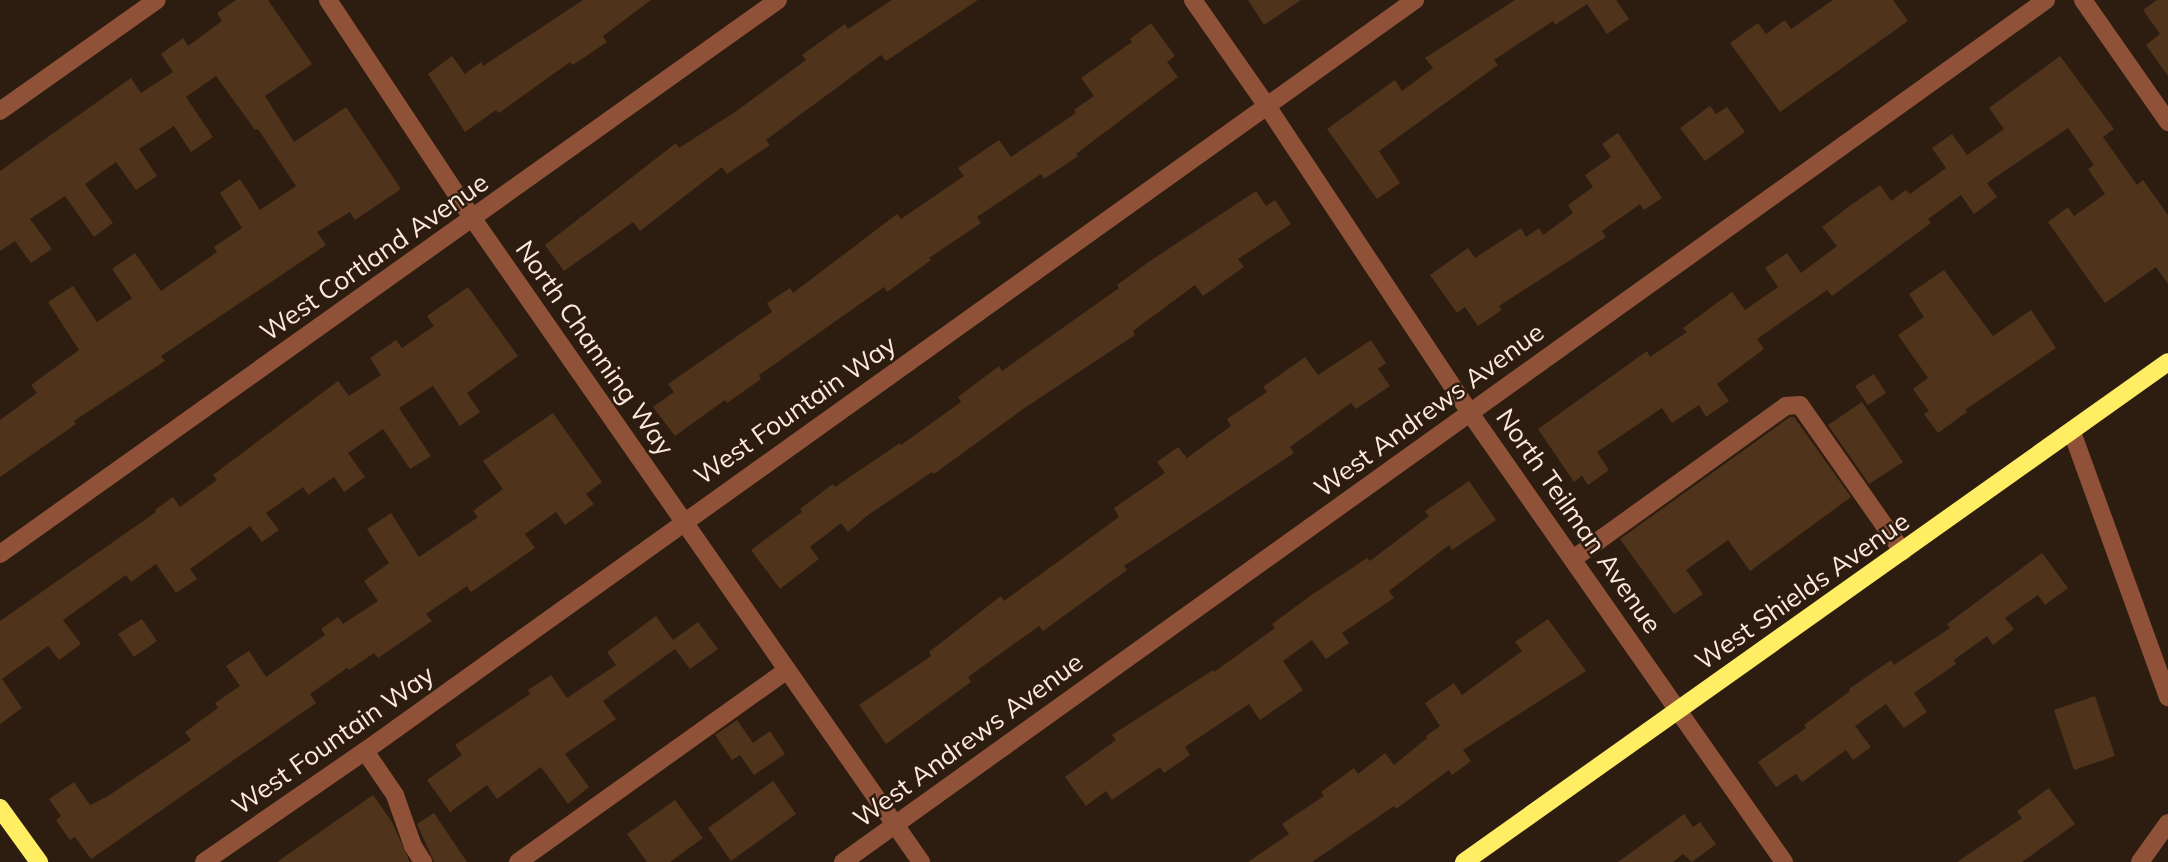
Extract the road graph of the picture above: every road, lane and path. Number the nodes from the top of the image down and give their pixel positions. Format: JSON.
{"nodes":[{"id":1,"x":157,"y":0,"type":"edge"},
{"id":2,"x":328,"y":0,"type":"edge"},
{"id":3,"x":778,"y":0,"type":"edge"},
{"id":4,"x":1193,"y":0,"type":"edge"},
{"id":5,"x":1415,"y":0,"type":"edge"},
{"id":6,"x":2046,"y":0,"type":"edge"},
{"id":7,"x":2083,"y":0,"type":"edge"},
{"id":8,"x":1267,"y":106,"type":"junction"},
{"id":9,"x":0,"y":111,"type":"edge"},
{"id":10,"x":2168,"y":122,"type":"edge"},
{"id":11,"x":473,"y":219,"type":"junction"},
{"id":12,"x":2168,"y":362,"type":"edge"},
{"id":13,"x":1470,"y":413,"type":"junction"},
{"id":14,"x":2072,"y":432,"type":"junction"},
{"id":15,"x":684,"y":522,"type":"junction"},
{"id":16,"x":1903,"y":552,"type":"junction"},
{"id":17,"x":0,"y":554,"type":"edge"},
{"id":18,"x":1573,"y":559,"type":"junction"},
{"id":19,"x":787,"y":670,"type":"junction"},
{"id":20,"x":2168,"y":697,"type":"edge"},
{"id":21,"x":1680,"y":710,"type":"junction"},
{"id":22,"x":365,"y":751,"type":"junction"},
{"id":23,"x":0,"y":808,"type":"edge"},
{"id":24,"x":2168,"y":823,"type":"edge"},
{"id":25,"x":896,"y":825,"type":"junction"},
{"id":26,"x":39,"y":862,"type":"edge"},
{"id":27,"x":204,"y":862,"type":"edge"},
{"id":28,"x":423,"y":862,"type":"edge"},
{"id":29,"x":518,"y":862,"type":"edge"},
{"id":30,"x":843,"y":862,"type":"edge"},
{"id":31,"x":921,"y":862,"type":"edge"},
{"id":32,"x":1464,"y":862,"type":"edge"},
{"id":33,"x":1784,"y":862,"type":"edge"},
{"id":34,"x":2140,"y":862,"type":"edge"}],
"edges":[{"from":1,"to":9,"type":"street"},
{"from":2,"to":11,"type":"street","name":"North Channing Way"},
{"from":3,"to":11,"type":"street","name":"West Cortland Avenue"},
{"from":4,"to":8,"type":"street","name":"North Teilman Avenue"},
{"from":5,"to":8,"type":"street","name":"West Fountain Way"},
{"from":6,"to":13,"type":"street","name":"West Andrews Avenue"},
{"from":7,"to":10,"type":"street"},
{"from":8,"to":13,"type":"street","name":"North Teilman Avenue"},
{"from":8,"to":15,"type":"street","name":"West Fountain Way"},
{"from":11,"to":15,"type":"street","name":"North Channing Way"},
{"from":11,"to":17,"type":"street","name":"West Cortland Avenue"},
{"from":12,"to":14,"type":"main road","name":"West Shields Avenue"},
{"from":13,"to":18,"type":"street","name":"North Teilman Avenue"},
{"from":13,"to":25,"type":"street","name":"West Andrews Avenue"},
{"from":14,"to":16,"type":"main road","name":"West Shields Avenue"},
{"from":14,"to":20,"type":"street"},
{"from":15,"to":19,"type":"street","name":"North Channing Way"},
{"from":15,"to":22,"type":"street","name":"West Fountain Way"},
{"from":16,"to":18,"type":"street"},
{"from":16,"to":21,"type":"main road","name":"West Shields Avenue"},
{"from":18,"to":21,"type":"street","name":"North Teilman Avenue"},
{"from":19,"to":25,"type":"street","name":"North Channing Way"},
{"from":19,"to":29,"type":"street"},
{"from":21,"to":32,"type":"main road","name":"West Shields Avenue"},
{"from":21,"to":33,"type":"street","name":"North Teilman Avenue"},
{"from":22,"to":27,"type":"street","name":"West Fountain Way"},
{"from":22,"to":28,"type":"street"},
{"from":23,"to":26,"type":"main road"},
{"from":24,"to":34,"type":"street"},
{"from":25,"to":30,"type":"street","name":"West Andrews Avenue"},
{"from":25,"to":31,"type":"street","name":"North Channing Way"}]}
